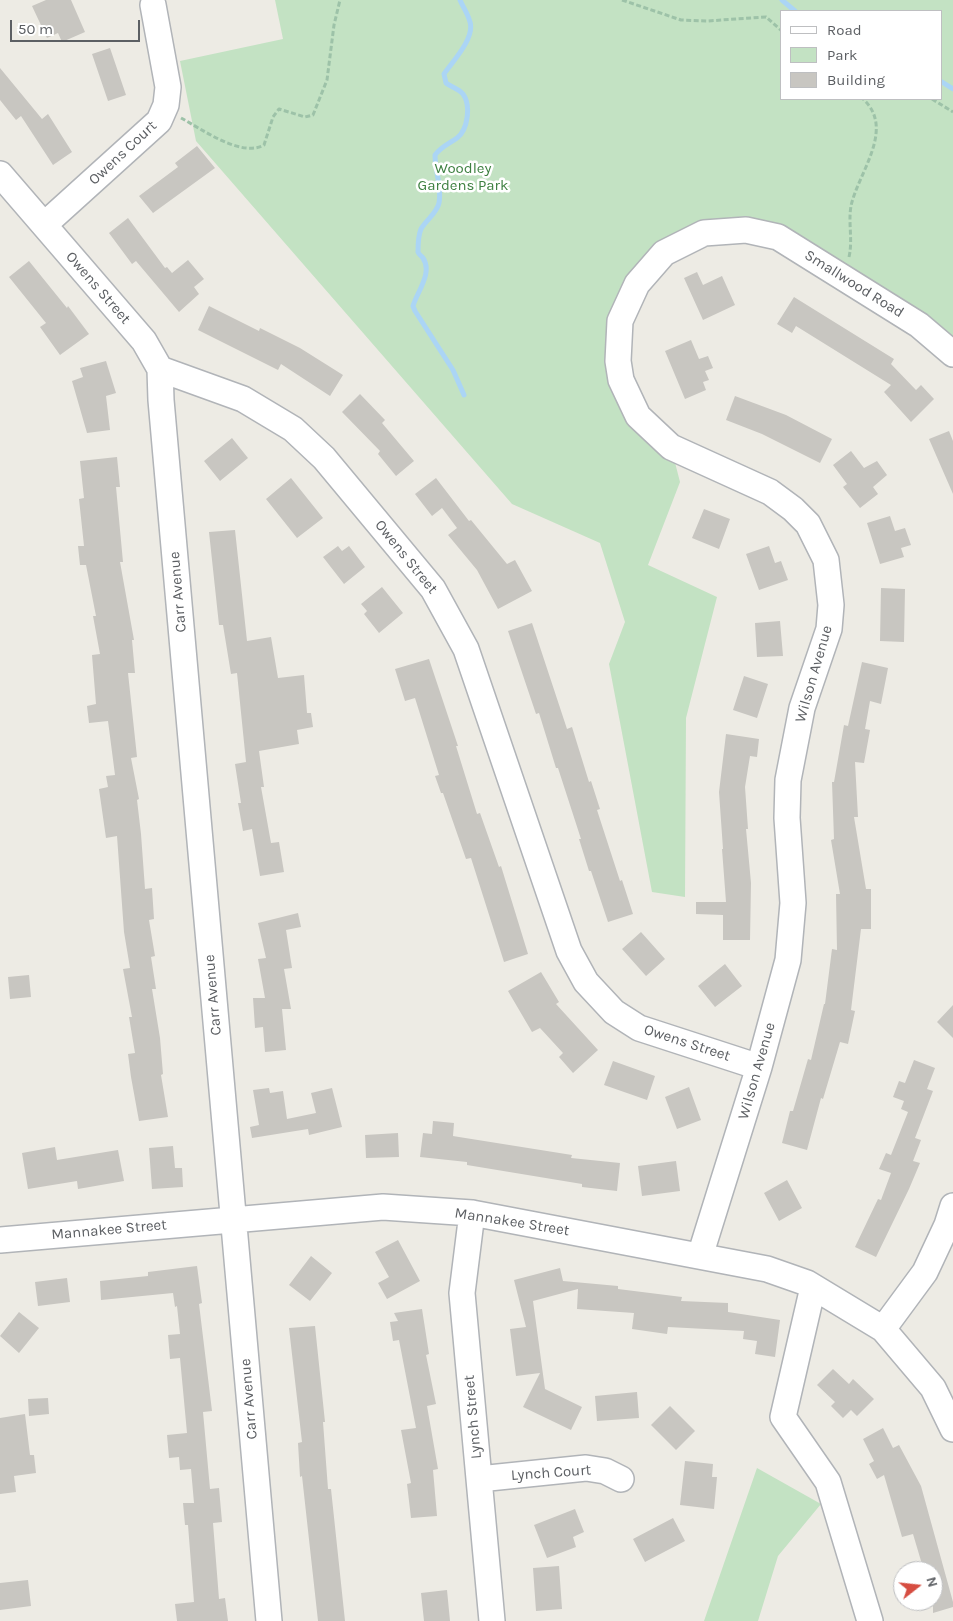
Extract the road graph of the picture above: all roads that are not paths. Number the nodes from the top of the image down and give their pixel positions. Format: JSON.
{"nodes":[{"id":1,"x":153,"y":5,"type":"dead end"},
{"id":2,"x":0,"y":174,"type":"edge"},
{"id":3,"x":44,"y":225,"type":"junction"},
{"id":4,"x":746,"y":230,"type":"joint"},
{"id":5,"x":953,"y":354,"type":"edge"},
{"id":6,"x":160,"y":369,"type":"junction"},
{"id":7,"x":759,"y":1067,"type":"junction"},
{"id":8,"x":953,"y":1206,"type":"edge"},
{"id":9,"x":472,"y":1213,"type":"junction"},
{"id":10,"x":233,"y":1219,"type":"junction"},
{"id":11,"x":0,"y":1240,"type":"edge"},
{"id":12,"x":700,"y":1256,"type":"junction"},
{"id":13,"x":813,"y":1287,"type":"junction"},
{"id":14,"x":883,"y":1329,"type":"junction"},
{"id":15,"x":953,"y":1429,"type":"edge"},
{"id":16,"x":479,"y":1479,"type":"junction"},
{"id":17,"x":621,"y":1479,"type":"dead end"},
{"id":18,"x":269,"y":1621,"type":"edge"},
{"id":19,"x":492,"y":1621,"type":"edge"},
{"id":20,"x":870,"y":1621,"type":"edge"}],
"edges":[{"from":1,"to":3,"type":"street","name":"Owens Court"},
{"from":2,"to":3,"type":"street","name":"Owens Street"},
{"from":3,"to":6,"type":"street","name":"Owens Street"},
{"from":4,"to":5,"type":"street","name":"Smallwood Road"},
{"from":4,"to":7,"type":"street","name":"Wilson Avenue"},
{"from":6,"to":7,"type":"street","name":"Owens Street"},
{"from":6,"to":10,"type":"street","name":"Carr Avenue"},
{"from":7,"to":12,"type":"street","name":"Wilson Avenue"},
{"from":8,"to":14,"type":"street"},
{"from":9,"to":10,"type":"street","name":"Mannakee Street"},
{"from":9,"to":12,"type":"street","name":"Mannakee Street"},
{"from":9,"to":16,"type":"street","name":"Lynch Street"},
{"from":10,"to":11,"type":"street","name":"Mannakee Street"},
{"from":10,"to":18,"type":"street","name":"Carr Avenue"},
{"from":12,"to":13,"type":"street","name":"Mannakee Street"},
{"from":13,"to":14,"type":"street","name":"Mannakee Street"},
{"from":13,"to":20,"type":"street"},
{"from":14,"to":15,"type":"street","name":"Mannakee Street"},
{"from":16,"to":17,"type":"street","name":"Lynch Court"},
{"from":16,"to":19,"type":"street","name":"Lynch Street"}]}
